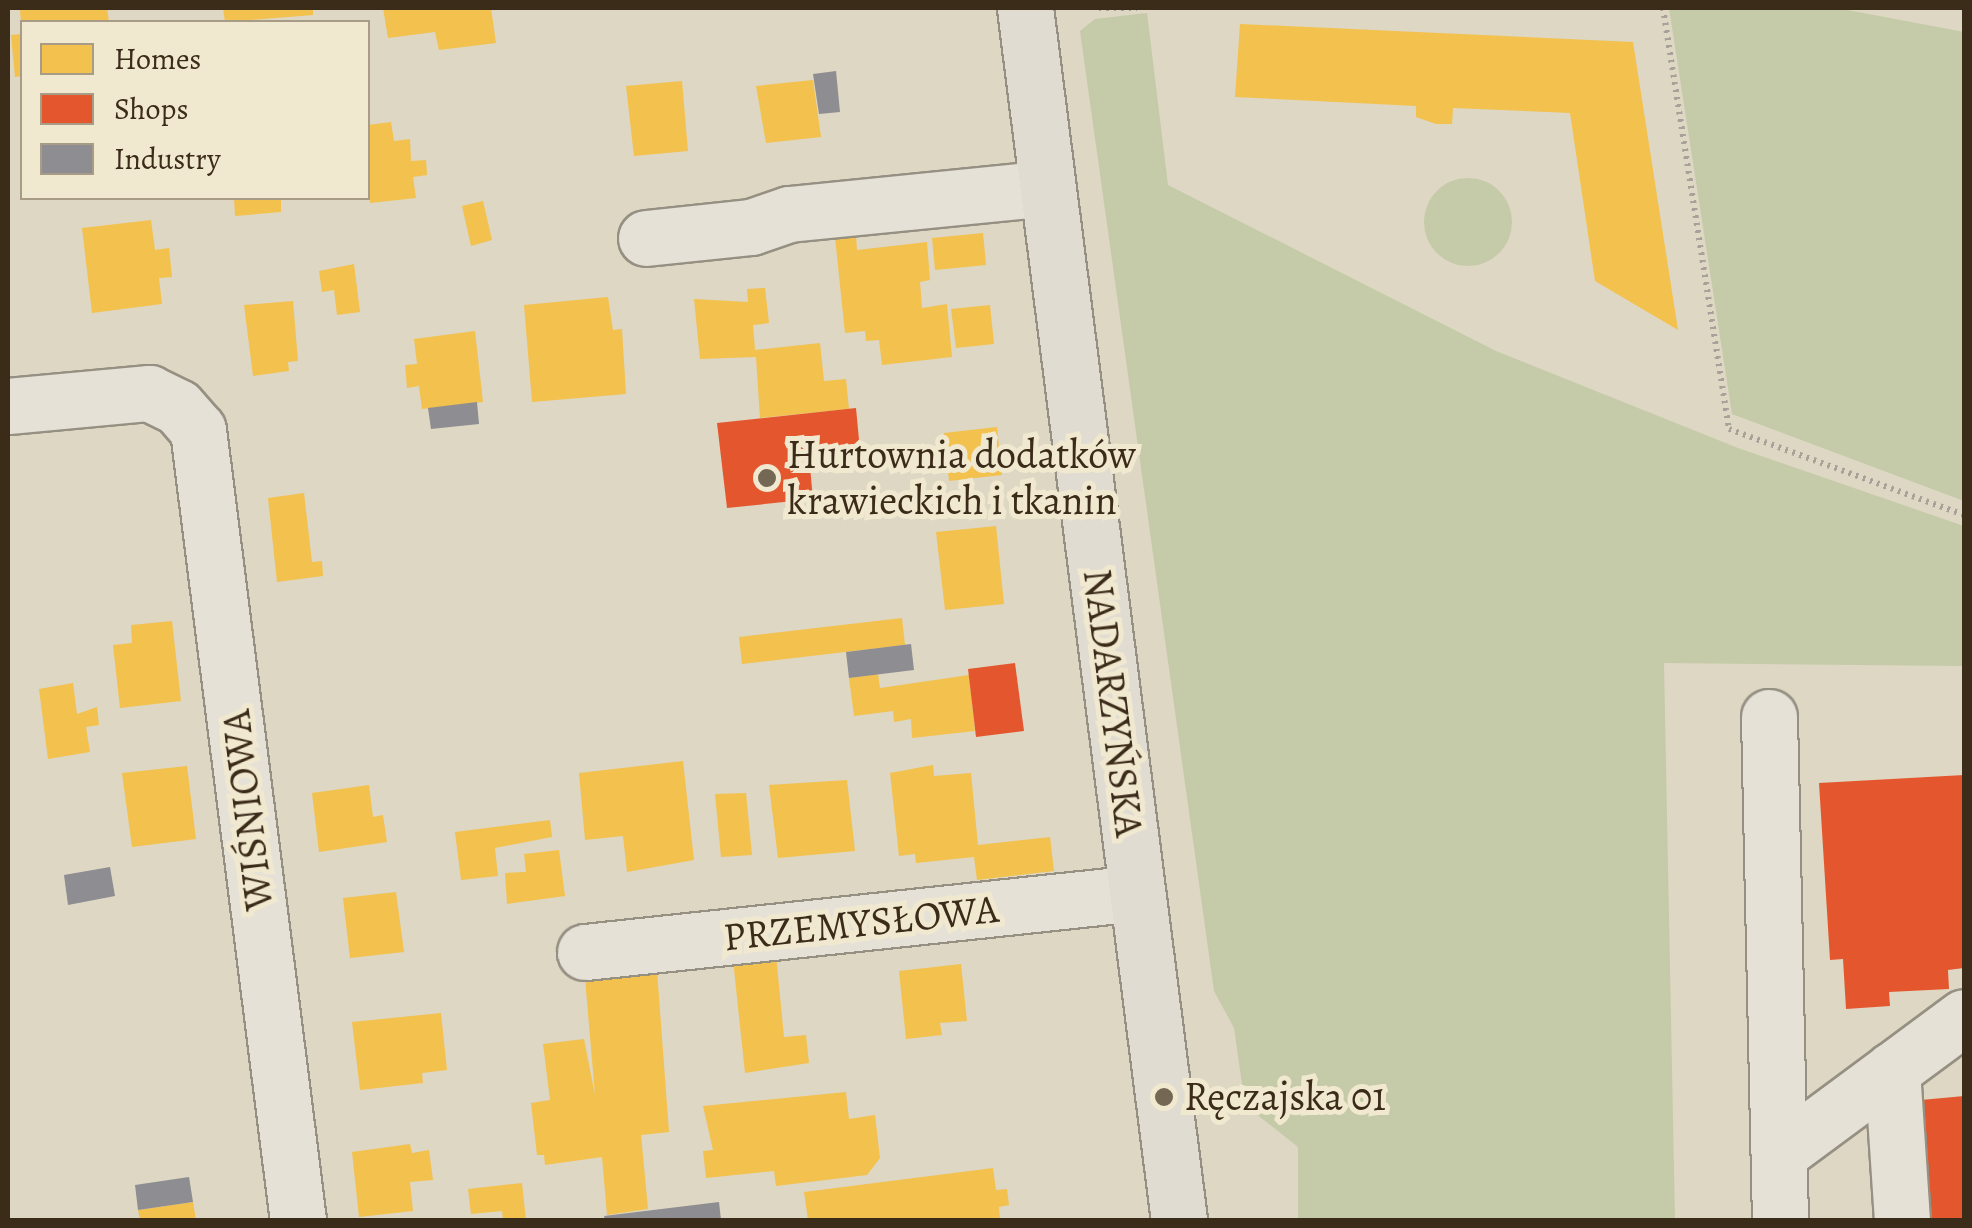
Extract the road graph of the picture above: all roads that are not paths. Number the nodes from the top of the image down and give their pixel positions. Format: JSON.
{"nodes":[{"id":1,"x":1025,"y":8,"type":"edge"},
{"id":2,"x":1048,"y":188,"type":"junction"},
{"id":3,"x":646,"y":238,"type":"dead end"},
{"id":4,"x":8,"y":406,"type":"edge"},
{"id":5,"x":1770,"y":717,"type":"dead end"},
{"id":6,"x":1138,"y":893,"type":"junction"},
{"id":7,"x":585,"y":952,"type":"dead end"},
{"id":8,"x":1964,"y":1017,"type":"edge"},
{"id":9,"x":1892,"y":1070,"type":"junction"},
{"id":10,"x":1779,"y":1154,"type":"junction"},
{"id":11,"x":298,"y":1220,"type":"edge"},
{"id":12,"x":1178,"y":1220,"type":"edge"},
{"id":13,"x":1780,"y":1220,"type":"edge"},
{"id":14,"x":1902,"y":1220,"type":"edge"}],
"edges":[{"from":1,"to":2,"type":"main road","name":"NADARZYŃSKA"},
{"from":2,"to":3,"type":"street"},
{"from":2,"to":6,"type":"main road","name":"NADARZYŃSKA"},
{"from":4,"to":11,"type":"street","name":"WIŚNIOWA"},
{"from":5,"to":10,"type":"street"},
{"from":6,"to":7,"type":"street","name":"PRZEMYSŁOWA"},
{"from":6,"to":12,"type":"main road","name":"NADARZYŃSKA"},
{"from":8,"to":9,"type":"street"},
{"from":9,"to":10,"type":"street"},
{"from":9,"to":14,"type":"street"},
{"from":10,"to":13,"type":"street"}]}
